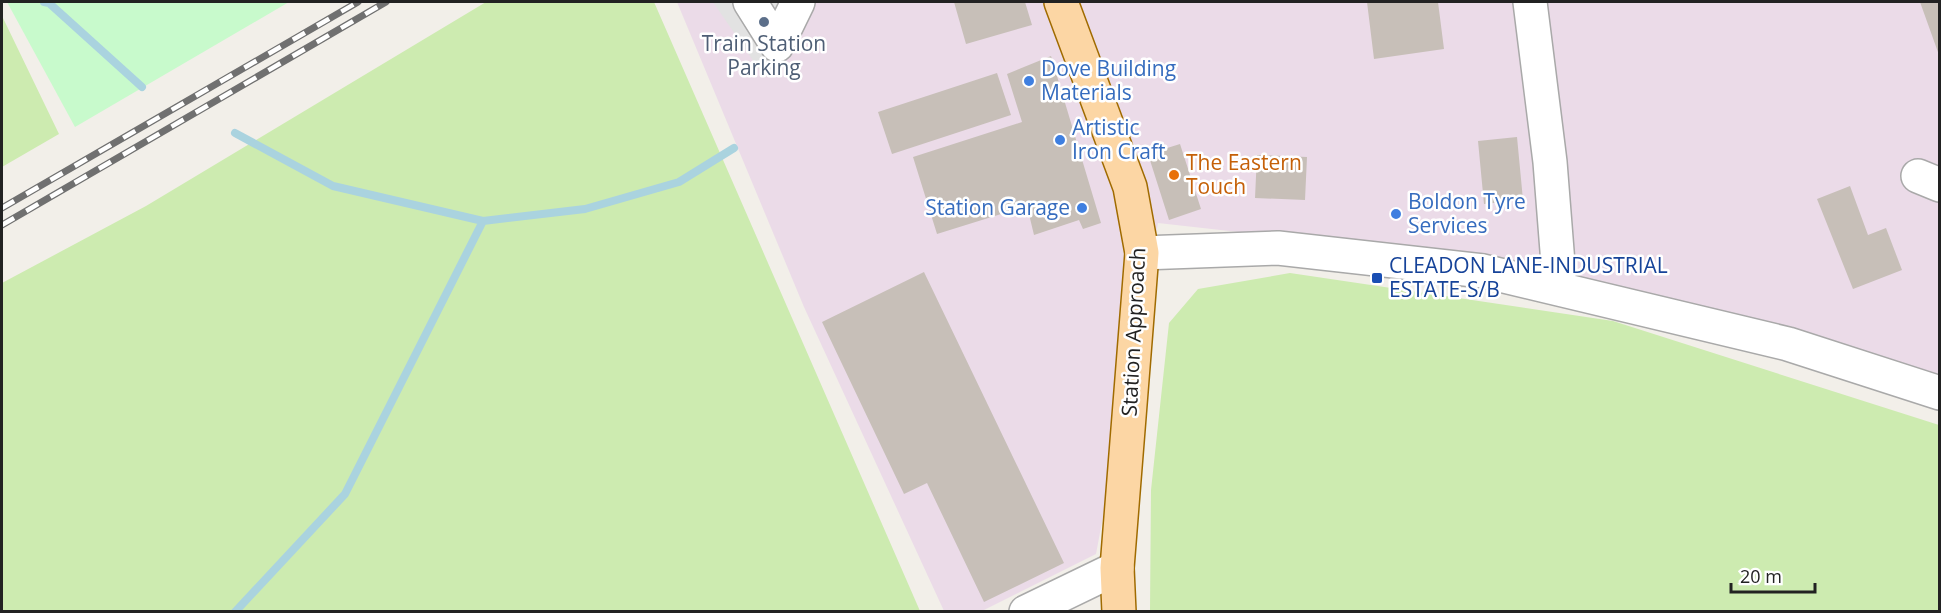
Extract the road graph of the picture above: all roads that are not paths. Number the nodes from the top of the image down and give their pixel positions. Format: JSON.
{"nodes":[{"id":1,"x":750,"y":2,"type":"edge"},
{"id":2,"x":798,"y":2,"type":"edge"},
{"id":3,"x":1061,"y":2,"type":"edge"},
{"id":4,"x":1530,"y":2,"type":"edge"},
{"id":5,"x":1142,"y":253,"type":"junction"},
{"id":6,"x":1560,"y":289,"type":"junction"},
{"id":7,"x":1940,"y":393,"type":"edge"},
{"id":8,"x":1117,"y":568,"type":"junction"},
{"id":9,"x":1026,"y":612,"type":"edge"},
{"id":10,"x":1119,"y":612,"type":"edge"}],
"edges":[{"from":1,"to":2,"type":"street"},
{"from":3,"to":5,"type":"main road","name":"Station Approach"},
{"from":4,"to":6,"type":"street"},
{"from":5,"to":6,"type":"street"},
{"from":5,"to":8,"type":"main road","name":"Station Approach"},
{"from":6,"to":7,"type":"street"},
{"from":8,"to":9,"type":"street"},
{"from":8,"to":10,"type":"main road","name":"Station Approach"}]}
